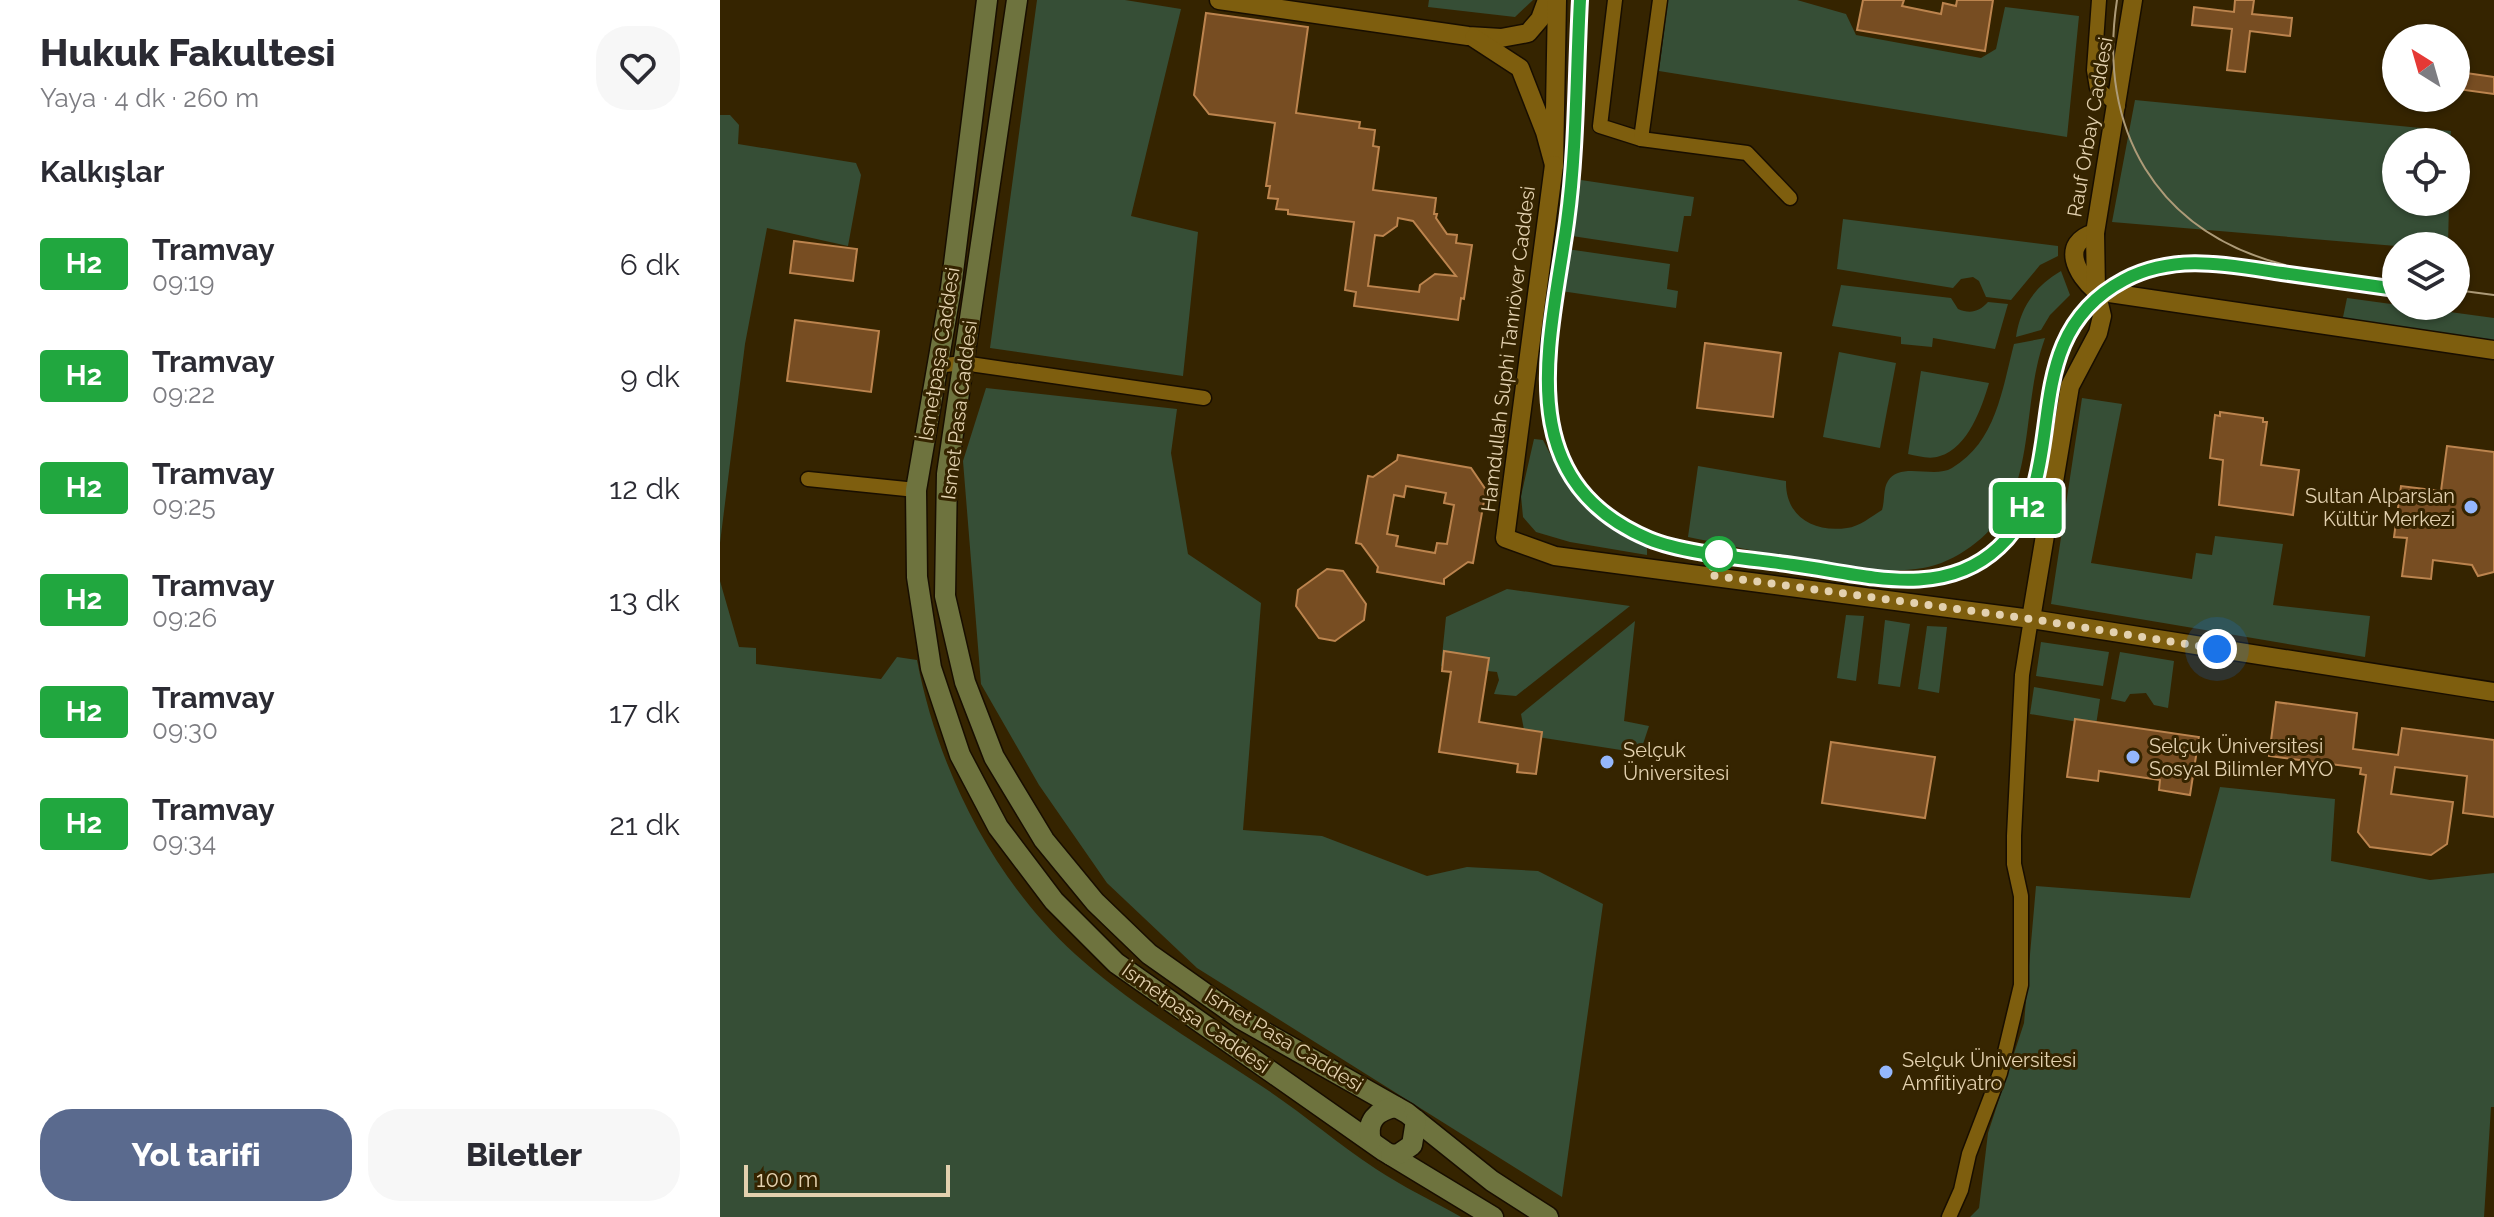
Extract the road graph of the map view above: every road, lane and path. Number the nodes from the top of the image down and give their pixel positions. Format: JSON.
{"nodes":[{"id":1,"x":987,"y":0,"type":"edge"},
{"id":2,"x":1017,"y":0,"type":"edge"},
{"id":3,"x":1219,"y":0,"type":"edge"},
{"id":4,"x":1547,"y":0,"type":"edge"},
{"id":5,"x":1557,"y":0,"type":"edge"},
{"id":6,"x":1615,"y":0,"type":"edge"},
{"id":7,"x":1660,"y":0,"type":"edge"},
{"id":8,"x":2099,"y":0,"type":"edge"},
{"id":9,"x":2133,"y":0,"type":"edge"},
{"id":10,"x":1528,"y":33,"type":"junction"},
{"id":11,"x":1468,"y":36,"type":"junction"},
{"id":12,"x":1557,"y":54,"type":"junction"},
{"id":13,"x":1520,"y":68,"type":"junction"},
{"id":14,"x":2118,"y":106,"type":"junction"},
{"id":15,"x":1641,"y":139,"type":"junction"},
{"id":16,"x":1554,"y":165,"type":"junction"},
{"id":17,"x":1790,"y":198,"type":"dead end"},
{"id":18,"x":2096,"y":291,"type":"junction"},
{"id":19,"x":2494,"y":350,"type":"edge"},
{"id":20,"x":963,"y":363,"type":"junction"},
{"id":21,"x":936,"y":366,"type":"junction"},
{"id":22,"x":1204,"y":398,"type":"dead end"},
{"id":23,"x":808,"y":479,"type":"dead end"},
{"id":24,"x":916,"y":490,"type":"junction"},
{"id":25,"x":2031,"y":619,"type":"junction"},
{"id":26,"x":2494,"y":692,"type":"edge"},
{"id":27,"x":1396,"y":1107,"type":"junction"},
{"id":28,"x":1416,"y":1120,"type":"junction"},
{"id":29,"x":1371,"y":1141,"type":"junction"},
{"id":30,"x":1391,"y":1155,"type":"junction"},
{"id":31,"x":1493,"y":1217,"type":"edge"},
{"id":32,"x":1548,"y":1217,"type":"edge"},
{"id":33,"x":1949,"y":1217,"type":"edge"}],
"edges":[{"from":1,"to":21,"type":"main road","name":"İsmetpaşa Caddesi"},
{"from":2,"to":20,"type":"main road","name":"Ismet Pasa Caddesi"},
{"from":3,"to":11,"type":"street"},
{"from":4,"to":10,"type":"street"},
{"from":5,"to":12,"type":"street","name":"Hamdullah Suphi Tanrıöver Caddesi"},
{"from":6,"to":15,"type":"street"},
{"from":7,"to":15,"type":"street"},
{"from":8,"to":14,"type":"street"},
{"from":9,"to":14,"type":"street","name":"Rauf Orbay Caddesi"},
{"from":10,"to":11,"type":"street"},
{"from":10,"to":12,"type":"street"},
{"from":10,"to":13,"type":"street"},
{"from":11,"to":13,"type":"street"},
{"from":12,"to":13,"type":"street"},
{"from":12,"to":16,"type":"street","name":"Hamdullah Suphi Tanrıöver Caddesi"},
{"from":13,"to":16,"type":"street"},
{"from":14,"to":18,"type":"street","name":"Rauf Orbay Caddesi"},
{"from":15,"to":17,"type":"street"},
{"from":16,"to":25,"type":"street","name":"Hamdullah Suphi Tanrıöver Caddesi"},
{"from":18,"to":19,"type":"street"},
{"from":18,"to":25,"type":"street"},
{"from":20,"to":21,"type":"street"},
{"from":20,"to":22,"type":"street"},
{"from":20,"to":27,"type":"main road","name":"Ismet Pasa Caddesi"},
{"from":21,"to":24,"type":"main road","name":"İsmetpaşa Caddesi"},
{"from":23,"to":24,"type":"street"},
{"from":24,"to":29,"type":"main road","name":"İsmetpaşa Caddesi"},
{"from":25,"to":26,"type":"street"},
{"from":25,"to":33,"type":"street"},
{"from":27,"to":28,"type":"main road","name":"Ismet Pasa Caddesi"},
{"from":27,"to":29,"type":"main road"},
{"from":28,"to":30,"type":"main road"},
{"from":28,"to":32,"type":"main road","name":"Ismet Pasa Caddesi"},
{"from":29,"to":30,"type":"main road","name":"İsmetpaşa Caddesi"},
{"from":30,"to":31,"type":"main road","name":"İsmetpaşa Caddesi"}]}
